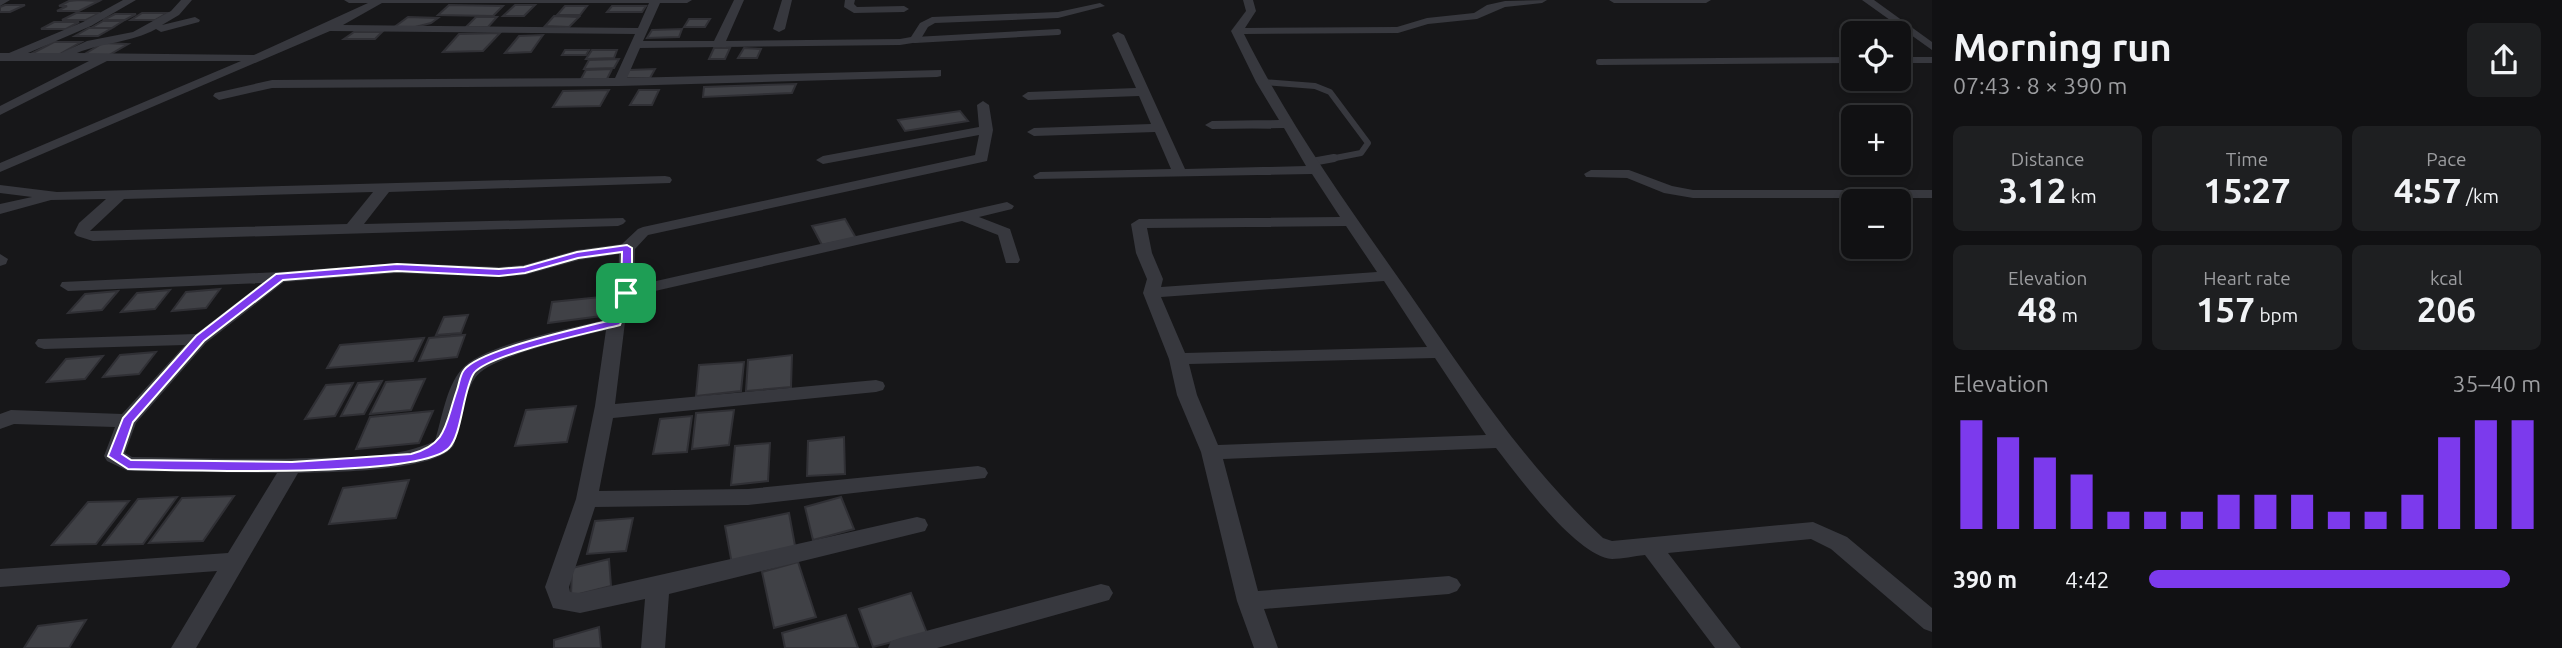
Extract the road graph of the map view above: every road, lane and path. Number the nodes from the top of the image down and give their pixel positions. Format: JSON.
{"nodes":[{"id":1,"x":5,"y":0,"type":"edge"},
{"id":2,"x":131,"y":0,"type":"edge"},
{"id":3,"x":187,"y":0,"type":"edge"},
{"id":4,"x":349,"y":0,"type":"edge"},
{"id":5,"x":379,"y":0,"type":"edge"},
{"id":6,"x":687,"y":0,"type":"edge"},
{"id":7,"x":739,"y":0,"type":"edge"},
{"id":8,"x":787,"y":0,"type":"edge"},
{"id":9,"x":850,"y":0,"type":"edge"},
{"id":10,"x":889,"y":0,"type":"edge"},
{"id":11,"x":1248,"y":0,"type":"edge"},
{"id":12,"x":1542,"y":0,"type":"edge"},
{"id":13,"x":1614,"y":0,"type":"edge"},
{"id":14,"x":1706,"y":0,"type":"edge"},
{"id":15,"x":1867,"y":0,"type":"edge"},
{"id":16,"x":655,"y":1,"type":"edge"},
{"id":17,"x":0,"y":2,"type":"edge"},
{"id":18,"x":1100,"y":6,"type":"dead end"},
{"id":19,"x":904,"y":9,"type":"junction"},
{"id":20,"x":195,"y":20,"type":"dead end"},
{"id":21,"x":932,"y":20,"type":"junction"},
{"id":22,"x":150,"y":28,"type":"junction"},
{"id":23,"x":326,"y":28,"type":"junction"},
{"id":24,"x":779,"y":29,"type":"dead end"},
{"id":25,"x":644,"y":31,"type":"junction"},
{"id":26,"x":1237,"y":31,"type":"junction"},
{"id":27,"x":1058,"y":32,"type":"dead end"},
{"id":28,"x":1118,"y":35,"type":"dead end"},
{"id":29,"x":915,"y":40,"type":"junction"},
{"id":30,"x":637,"y":45,"type":"junction"},
{"id":31,"x":718,"y":45,"type":"junction"},
{"id":32,"x":1932,"y":47,"type":"edge"},
{"id":33,"x":59,"y":57,"type":"junction"},
{"id":34,"x":105,"y":57,"type":"junction"},
{"id":35,"x":256,"y":57,"type":"junction"},
{"id":36,"x":2,"y":59,"type":"edge"},
{"id":37,"x":1841,"y":60,"type":"edge"},
{"id":38,"x":1911,"y":60,"type":"edge"},
{"id":39,"x":1932,"y":60,"type":"edge"},
{"id":40,"x":1599,"y":62,"type":"dead end"},
{"id":41,"x":937,"y":73,"type":"dead end"},
{"id":42,"x":619,"y":82,"type":"junction"},
{"id":43,"x":1262,"y":82,"type":"junction"},
{"id":44,"x":1143,"y":92,"type":"junction"},
{"id":45,"x":219,"y":96,"type":"dead end"},
{"id":46,"x":1028,"y":96,"type":"dead end"},
{"id":47,"x":984,"y":105,"type":"dead end"},
{"id":48,"x":0,"y":111,"type":"edge"},
{"id":49,"x":1288,"y":124,"type":"junction"},
{"id":50,"x":1212,"y":125,"type":"dead end"},
{"id":51,"x":1158,"y":128,"type":"junction"},
{"id":52,"x":986,"y":130,"type":"junction"},
{"id":53,"x":1034,"y":132,"type":"dead end"},
{"id":54,"x":823,"y":160,"type":"dead end"},
{"id":55,"x":1314,"y":166,"type":"junction"},
{"id":56,"x":0,"y":168,"type":"edge"},
{"id":57,"x":1179,"y":171,"type":"junction"},
{"id":58,"x":1591,"y":174,"type":"dead end"},
{"id":59,"x":1040,"y":176,"type":"dead end"},
{"id":60,"x":665,"y":180,"type":"dead end"},
{"id":61,"x":384,"y":187,"type":"junction"},
{"id":62,"x":0,"y":189,"type":"edge"},
{"id":63,"x":121,"y":194,"type":"junction"},
{"id":64,"x":1932,"y":194,"type":"edge"},
{"id":65,"x":57,"y":196,"type":"junction"},
{"id":66,"x":1007,"y":206,"type":"dead end"},
{"id":67,"x":0,"y":209,"type":"edge"},
{"id":68,"x":966,"y":217,"type":"junction"},
{"id":69,"x":618,"y":221,"type":"dead end"},
{"id":70,"x":1351,"y":221,"type":"junction"},
{"id":71,"x":353,"y":228,"type":"junction"},
{"id":72,"x":627,"y":248,"type":"junction"},
{"id":73,"x":1012,"y":260,"type":"dead end"},
{"id":74,"x":1388,"y":276,"type":"junction"},
{"id":75,"x":280,"y":277,"type":"junction"},
{"id":76,"x":68,"y":286,"type":"dead end"},
{"id":77,"x":626,"y":293,"type":"junction"},
{"id":78,"x":1151,"y":293,"type":"junction"},
{"id":79,"x":616,"y":323,"type":"junction"},
{"id":80,"x":200,"y":339,"type":"junction"},
{"id":81,"x":44,"y":343,"type":"dead end"},
{"id":82,"x":1438,"y":352,"type":"junction"},
{"id":83,"x":1178,"y":359,"type":"junction"},
{"id":84,"x":876,"y":386,"type":"dead end"},
{"id":85,"x":603,"y":412,"type":"junction"},
{"id":86,"x":127,"y":421,"type":"junction"},
{"id":87,"x":0,"y":422,"type":"edge"},
{"id":88,"x":1501,"y":441,"type":"junction"},
{"id":89,"x":1211,"y":452,"type":"junction"},
{"id":90,"x":292,"y":466,"type":"junction"},
{"id":91,"x":978,"y":473,"type":"dead end"},
{"id":92,"x":587,"y":499,"type":"junction"},
{"id":93,"x":917,"y":525,"type":"dead end"},
{"id":94,"x":1650,"y":547,"type":"junction"},
{"id":95,"x":235,"y":561,"type":"junction"},
{"id":96,"x":0,"y":578,"type":"edge"},
{"id":97,"x":1449,"y":585,"type":"dead end"},
{"id":98,"x":658,"y":587,"type":"junction"},
{"id":99,"x":1101,"y":593,"type":"dead end"},
{"id":100,"x":1249,"y":601,"type":"junction"},
{"id":101,"x":1932,"y":622,"type":"edge"},
{"id":102,"x":183,"y":648,"type":"edge"},
{"id":103,"x":653,"y":648,"type":"edge"},
{"id":104,"x":900,"y":648,"type":"edge"},
{"id":105,"x":1266,"y":648,"type":"edge"},
{"id":106,"x":1729,"y":648,"type":"edge"}],
"edges":[{"from":1,"to":17,"type":"street"},
{"from":2,"to":36,"type":"street"},
{"from":3,"to":22,"type":"street"},
{"from":4,"to":5,"type":"street"},
{"from":5,"to":16,"type":"street"},
{"from":5,"to":23,"type":"street"},
{"from":6,"to":16,"type":"street"},
{"from":7,"to":31,"type":"street"},
{"from":8,"to":24,"type":"street"},
{"from":9,"to":19,"type":"street"},
{"from":10,"to":19,"type":"street"},
{"from":11,"to":26,"type":"street"},
{"from":12,"to":26,"type":"street"},
{"from":13,"to":14,"type":"street"},
{"from":15,"to":32,"type":"street"},
{"from":16,"to":25,"type":"street"},
{"from":18,"to":21,"type":"street"},
{"from":19,"to":21,"type":"street"},
{"from":20,"to":22,"type":"street"},
{"from":21,"to":29,"type":"street"},
{"from":22,"to":33,"type":"street"},
{"from":23,"to":25,"type":"street"},
{"from":23,"to":35,"type":"street"},
{"from":25,"to":30,"type":"street"},
{"from":26,"to":43,"type":"street"},
{"from":27,"to":29,"type":"lane"},
{"from":28,"to":44,"type":"street"},
{"from":29,"to":31,"type":"street"},
{"from":30,"to":31,"type":"street"},
{"from":30,"to":42,"type":"street"},
{"from":33,"to":34,"type":"street"},
{"from":33,"to":36,"type":"street"},
{"from":34,"to":35,"type":"street"},
{"from":34,"to":48,"type":"street"},
{"from":35,"to":56,"type":"street"},
{"from":37,"to":40,"type":"lane"},
{"from":38,"to":39,"type":"lane"},
{"from":41,"to":42,"type":"street"},
{"from":42,"to":45,"type":"street"},
{"from":43,"to":49,"type":"street"},
{"from":43,"to":55,"type":"lane"},
{"from":44,"to":46,"type":"street"},
{"from":44,"to":51,"type":"street"},
{"from":47,"to":52,"type":"street"},
{"from":49,"to":50,"type":"street"},
{"from":49,"to":55,"type":"street"},
{"from":51,"to":53,"type":"street"},
{"from":51,"to":57,"type":"street"},
{"from":52,"to":54,"type":"street"},
{"from":52,"to":72,"type":"street"},
{"from":55,"to":57,"type":"street"},
{"from":55,"to":70,"type":"street"},
{"from":57,"to":59,"type":"street"},
{"from":58,"to":64,"type":"street"},
{"from":60,"to":61,"type":"street"},
{"from":61,"to":63,"type":"street"},
{"from":61,"to":71,"type":"street"},
{"from":62,"to":65,"type":"street"},
{"from":63,"to":65,"type":"street"},
{"from":63,"to":71,"type":"street"},
{"from":65,"to":67,"type":"street"},
{"from":66,"to":68,"type":"street"},
{"from":68,"to":73,"type":"street"},
{"from":68,"to":77,"type":"street"},
{"from":69,"to":71,"type":"street"},
{"from":70,"to":74,"type":"street"},
{"from":70,"to":78,"type":"street"},
{"from":72,"to":75,"type":"street"},
{"from":72,"to":77,"type":"street"},
{"from":74,"to":78,"type":"street"},
{"from":74,"to":82,"type":"street"},
{"from":75,"to":76,"type":"street"},
{"from":75,"to":80,"type":"street"},
{"from":77,"to":79,"type":"street"},
{"from":78,"to":83,"type":"street"},
{"from":79,"to":85,"type":"street"},
{"from":79,"to":90,"type":"street"},
{"from":80,"to":81,"type":"street"},
{"from":80,"to":86,"type":"street"},
{"from":82,"to":83,"type":"street"},
{"from":82,"to":88,"type":"street"},
{"from":83,"to":89,"type":"street"},
{"from":84,"to":85,"type":"street"},
{"from":85,"to":92,"type":"street"},
{"from":86,"to":87,"type":"street"},
{"from":86,"to":90,"type":"street"},
{"from":88,"to":89,"type":"street"},
{"from":88,"to":94,"type":"street"},
{"from":89,"to":100,"type":"street"},
{"from":90,"to":95,"type":"street"},
{"from":91,"to":92,"type":"street"},
{"from":92,"to":98,"type":"street"},
{"from":93,"to":98,"type":"street"},
{"from":94,"to":101,"type":"street"},
{"from":94,"to":106,"type":"street"},
{"from":95,"to":96,"type":"street"},
{"from":95,"to":102,"type":"street"},
{"from":97,"to":100,"type":"street"},
{"from":98,"to":103,"type":"street"},
{"from":99,"to":104,"type":"street"},
{"from":100,"to":105,"type":"street"}]}
